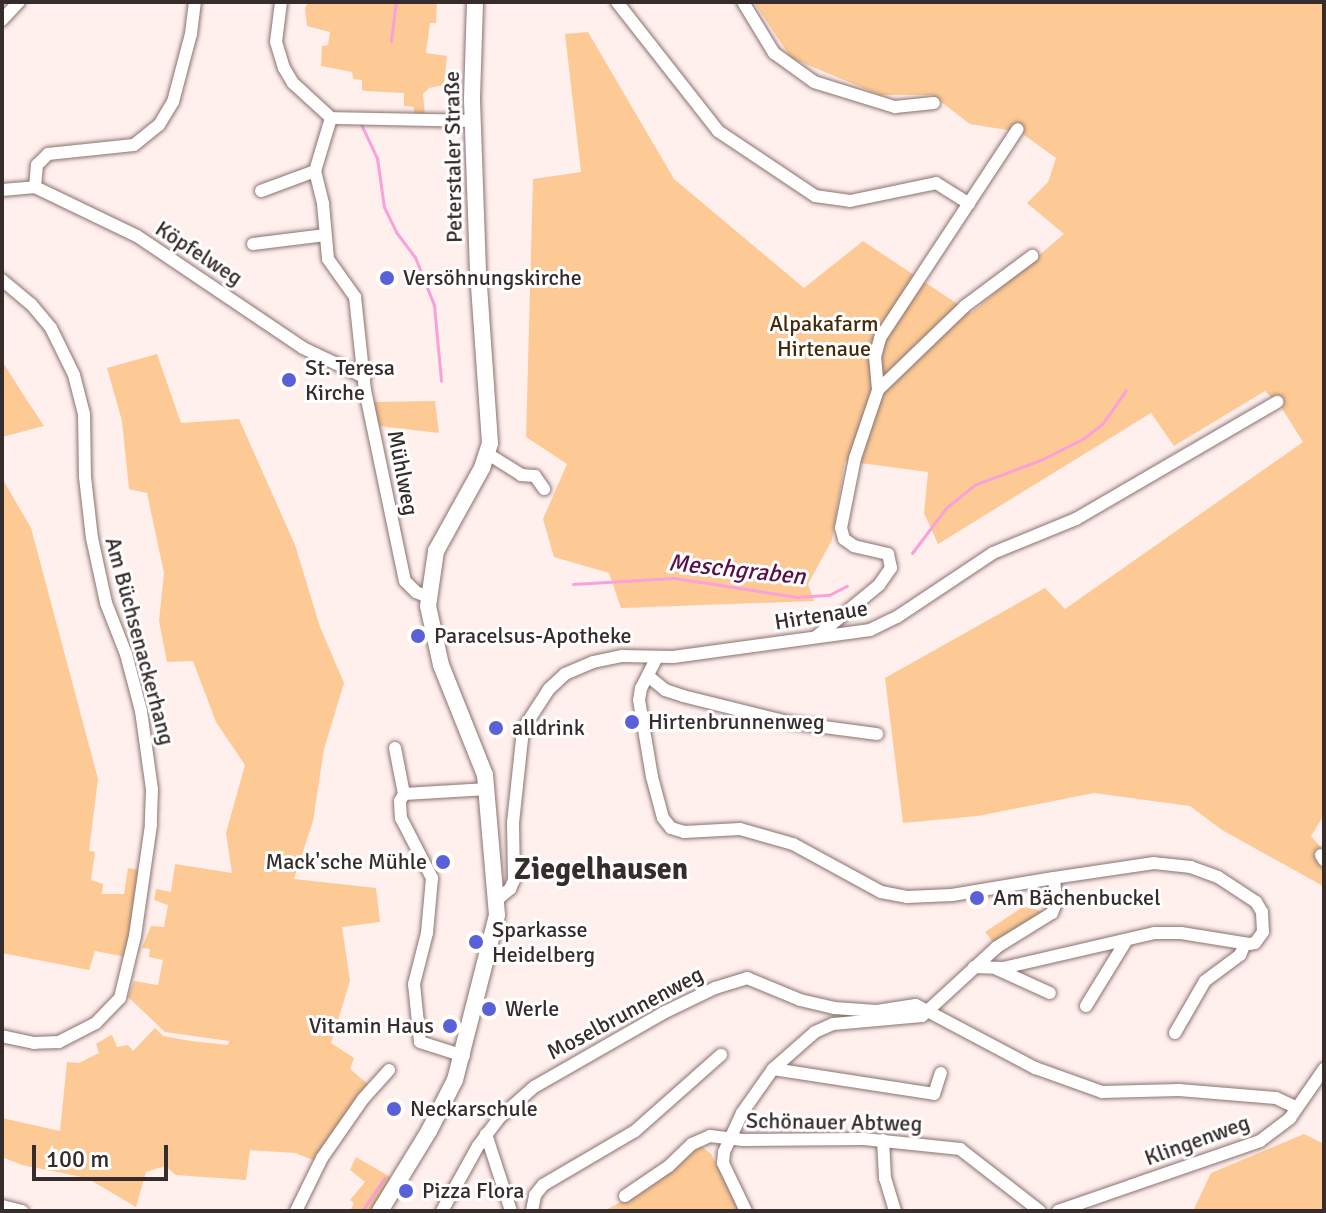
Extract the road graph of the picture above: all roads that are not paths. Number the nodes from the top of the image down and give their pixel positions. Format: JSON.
{"nodes":[{"id":1,"x":19,"y":2,"type":"edge"},
{"id":2,"x":195,"y":2,"type":"edge"},
{"id":3,"x":281,"y":2,"type":"edge"},
{"id":4,"x":475,"y":2,"type":"edge"},
{"id":5,"x":617,"y":2,"type":"edge"},
{"id":6,"x":743,"y":2,"type":"edge"},
{"id":7,"x":2,"y":20,"type":"edge"},
{"id":8,"x":934,"y":103,"type":"dead end"},
{"id":9,"x":331,"y":118,"type":"junction"},
{"id":10,"x":473,"y":121,"type":"junction"},
{"id":11,"x":1018,"y":129,"type":"dead end"},
{"id":12,"x":315,"y":171,"type":"junction"},
{"id":13,"x":35,"y":187,"type":"junction"},
{"id":14,"x":2,"y":190,"type":"edge"},
{"id":15,"x":261,"y":191,"type":"dead end"},
{"id":16,"x":969,"y":204,"type":"junction"},
{"id":17,"x":325,"y":235,"type":"junction"},
{"id":18,"x":253,"y":244,"type":"dead end"},
{"id":19,"x":1032,"y":256,"type":"dead end"},
{"id":20,"x":2,"y":280,"type":"edge"},
{"id":21,"x":364,"y":377,"type":"junction"},
{"id":22,"x":878,"y":390,"type":"junction"},
{"id":23,"x":1277,"y":402,"type":"dead end"},
{"id":24,"x":488,"y":454,"type":"junction"},
{"id":25,"x":544,"y":489,"type":"dead end"},
{"id":26,"x":428,"y":597,"type":"junction"},
{"id":27,"x":813,"y":638,"type":"junction"},
{"id":28,"x":657,"y":657,"type":"junction"},
{"id":29,"x":648,"y":676,"type":"junction"},
{"id":30,"x":877,"y":734,"type":"dead end"},
{"id":31,"x":395,"y":748,"type":"dead end"},
{"id":32,"x":488,"y":789,"type":"junction"},
{"id":33,"x":404,"y":794,"type":"junction"},
{"id":34,"x":1054,"y":878,"type":"junction"},
{"id":35,"x":498,"y":899,"type":"junction"},
{"id":36,"x":1126,"y":941,"type":"junction"},
{"id":37,"x":1245,"y":944,"type":"junction"},
{"id":38,"x":974,"y":967,"type":"junction"},
{"id":39,"x":1002,"y":968,"type":"junction"},
{"id":40,"x":1050,"y":993,"type":"dead end"},
{"id":41,"x":1086,"y":1006,"type":"dead end"},
{"id":42,"x":927,"y":1012,"type":"junction"},
{"id":43,"x":1175,"y":1033,"type":"dead end"},
{"id":44,"x":2,"y":1036,"type":"edge"},
{"id":45,"x":721,"y":1055,"type":"dead end"},
{"id":46,"x":464,"y":1056,"type":"junction"},
{"id":47,"x":773,"y":1069,"type":"junction"},
{"id":48,"x":1324,"y":1069,"type":"edge"},
{"id":49,"x":389,"y":1070,"type":"dead end"},
{"id":50,"x":941,"y":1073,"type":"dead end"},
{"id":51,"x":1297,"y":1108,"type":"junction"},
{"id":52,"x":486,"y":1134,"type":"junction"},
{"id":53,"x":729,"y":1138,"type":"junction"},
{"id":54,"x":883,"y":1140,"type":"junction"},
{"id":55,"x":625,"y":1196,"type":"dead end"},
{"id":56,"x":2,"y":1206,"type":"edge"},
{"id":57,"x":22,"y":1211,"type":"edge"},
{"id":58,"x":296,"y":1211,"type":"edge"},
{"id":59,"x":380,"y":1211,"type":"edge"},
{"id":60,"x":442,"y":1211,"type":"edge"},
{"id":61,"x":511,"y":1211,"type":"edge"},
{"id":62,"x":532,"y":1211,"type":"edge"},
{"id":63,"x":746,"y":1211,"type":"edge"},
{"id":64,"x":895,"y":1211,"type":"edge"},
{"id":65,"x":1040,"y":1211,"type":"edge"},
{"id":66,"x":1058,"y":1211,"type":"edge"}],
"edges":[{"from":1,"to":7,"type":"street"},
{"from":2,"to":13,"type":"street"},
{"from":3,"to":9,"type":"street"},
{"from":4,"to":10,"type":"main road","name":"Peterstaler Straße"},
{"from":5,"to":16,"type":"street"},
{"from":6,"to":8,"type":"street"},
{"from":9,"to":10,"type":"street"},
{"from":9,"to":12,"type":"street","name":"Mühlweg"},
{"from":10,"to":24,"type":"main road","name":"Peterstaler Straße"},
{"from":11,"to":16,"type":"street"},
{"from":12,"to":15,"type":"street"},
{"from":12,"to":17,"type":"street","name":"Mühlweg"},
{"from":13,"to":14,"type":"street"},
{"from":13,"to":21,"type":"street","name":"Köpfelweg"},
{"from":16,"to":22,"type":"street"},
{"from":17,"to":18,"type":"street"},
{"from":17,"to":21,"type":"street","name":"Mühlweg"},
{"from":19,"to":22,"type":"street"},
{"from":20,"to":44,"type":"street","name":"Am Büchsenackerhang"},
{"from":21,"to":26,"type":"street","name":"Mühlweg"},
{"from":22,"to":27,"type":"street"},
{"from":23,"to":27,"type":"street","name":"Hirtenaue"},
{"from":24,"to":25,"type":"street"},
{"from":24,"to":26,"type":"main road","name":"Peterstaler Straße"},
{"from":26,"to":32,"type":"main road","name":"Peterstaler Straße"},
{"from":27,"to":28,"type":"street","name":"Hirtenaue"},
{"from":28,"to":29,"type":"street"},
{"from":28,"to":35,"type":"street","name":"Hirtenaue"},
{"from":29,"to":30,"type":"street"},
{"from":29,"to":34,"type":"street"},
{"from":31,"to":33,"type":"street"},
{"from":32,"to":33,"type":"street"},
{"from":32,"to":35,"type":"main road","name":"Peterstaler Straße"},
{"from":33,"to":46,"type":"street"},
{"from":34,"to":37,"type":"street"},
{"from":34,"to":38,"type":"street"},
{"from":35,"to":46,"type":"main road","name":"Peterstaler Straße"},
{"from":36,"to":37,"type":"street"},
{"from":36,"to":39,"type":"street"},
{"from":36,"to":41,"type":"street"},
{"from":37,"to":43,"type":"street"},
{"from":38,"to":39,"type":"street"},
{"from":38,"to":42,"type":"street"},
{"from":39,"to":40,"type":"street"},
{"from":42,"to":47,"type":"street"},
{"from":42,"to":51,"type":"street","name":"Moselbrunnenweg"},
{"from":42,"to":52,"type":"street","name":"Moselbrunnenweg"},
{"from":45,"to":62,"type":"street"},
{"from":46,"to":59,"type":"main road","name":"Peterstaler Straße"},
{"from":47,"to":50,"type":"street"},
{"from":47,"to":53,"type":"street"},
{"from":48,"to":51,"type":"street","name":"Klingenweg"},
{"from":49,"to":58,"type":"street"},
{"from":51,"to":66,"type":"street","name":"Klingenweg"},
{"from":52,"to":60,"type":"street","name":"Moselbrunnenweg"},
{"from":52,"to":61,"type":"street"},
{"from":53,"to":54,"type":"street","name":"Schönauer Abtweg"},
{"from":53,"to":55,"type":"street","name":"Schönauer Abtweg"},
{"from":53,"to":63,"type":"street"},
{"from":54,"to":64,"type":"street"},
{"from":54,"to":65,"type":"street","name":"Schönauer Abtweg"},
{"from":56,"to":57,"type":"street"}]}
